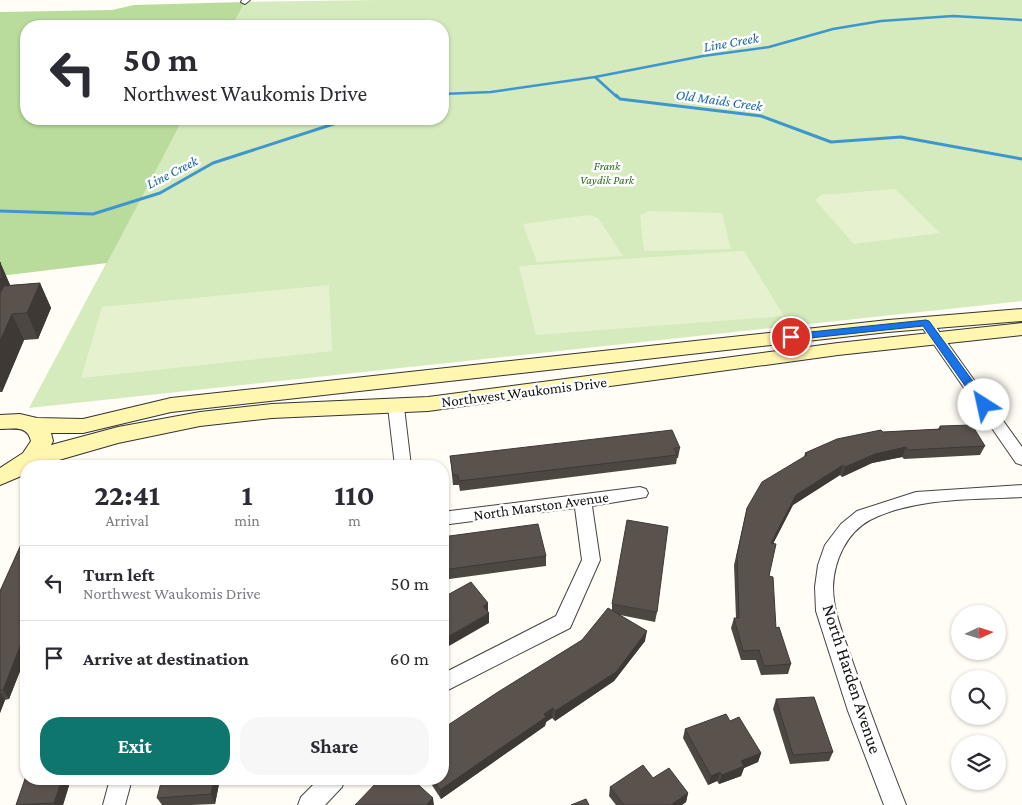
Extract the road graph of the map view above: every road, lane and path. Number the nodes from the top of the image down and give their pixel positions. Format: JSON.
{"nodes":[{"id":1,"x":1022,"y":315,"type":"edge"},
{"id":2,"x":1022,"y":329,"type":"edge"},
{"id":3,"x":932,"y":331,"type":"junction"},
{"id":4,"x":396,"y":407,"type":"junction"},
{"id":5,"x":0,"y":422,"type":"edge"},
{"id":6,"x":34,"y":426,"type":"junction"},
{"id":7,"x":1022,"y":459,"type":"edge"},
{"id":8,"x":29,"y":460,"type":"edge"},
{"id":9,"x":38,"y":460,"type":"edge"},
{"id":10,"x":401,"y":460,"type":"edge"},
{"id":11,"x":1022,"y":491,"type":"edge"},
{"id":12,"x":640,"y":493,"type":"dead end"},
{"id":13,"x":583,"y":501,"type":"junction"},
{"id":14,"x":449,"y":518,"type":"edge"},
{"id":15,"x":449,"y":680,"type":"edge"},
{"id":16,"x":119,"y":785,"type":"edge"},
{"id":17,"x":328,"y":785,"type":"edge"},
{"id":18,"x":114,"y":805,"type":"edge"},
{"id":19,"x":309,"y":805,"type":"edge"},
{"id":20,"x":895,"y":805,"type":"edge"}],
"edges":[{"from":1,"to":3,"type":"main road","name":"Northwest Waukomis Drive"},
{"from":2,"to":3,"type":"main road","name":"Northwest Waukomis Drive"},
{"from":3,"to":4,"type":"main road","name":"Northwest Waukomis Drive"},
{"from":3,"to":6,"type":"main road","name":"Northwest Waukomis Drive"},
{"from":3,"to":7,"type":"street"},
{"from":4,"to":9,"type":"main road","name":"Northwest Waukomis Drive"},
{"from":4,"to":10,"type":"street"},
{"from":5,"to":6,"type":"main road","name":"Northwest Waukomis Drive"},
{"from":6,"to":8,"type":"main road"},
{"from":11,"to":20,"type":"street","name":"North Harden Avenue"},
{"from":12,"to":13,"type":"street","name":"North Marston Avenue"},
{"from":13,"to":14,"type":"street","name":"North Marston Avenue"},
{"from":13,"to":15,"type":"street"},
{"from":16,"to":18,"type":"street"},
{"from":17,"to":19,"type":"street"}]}
